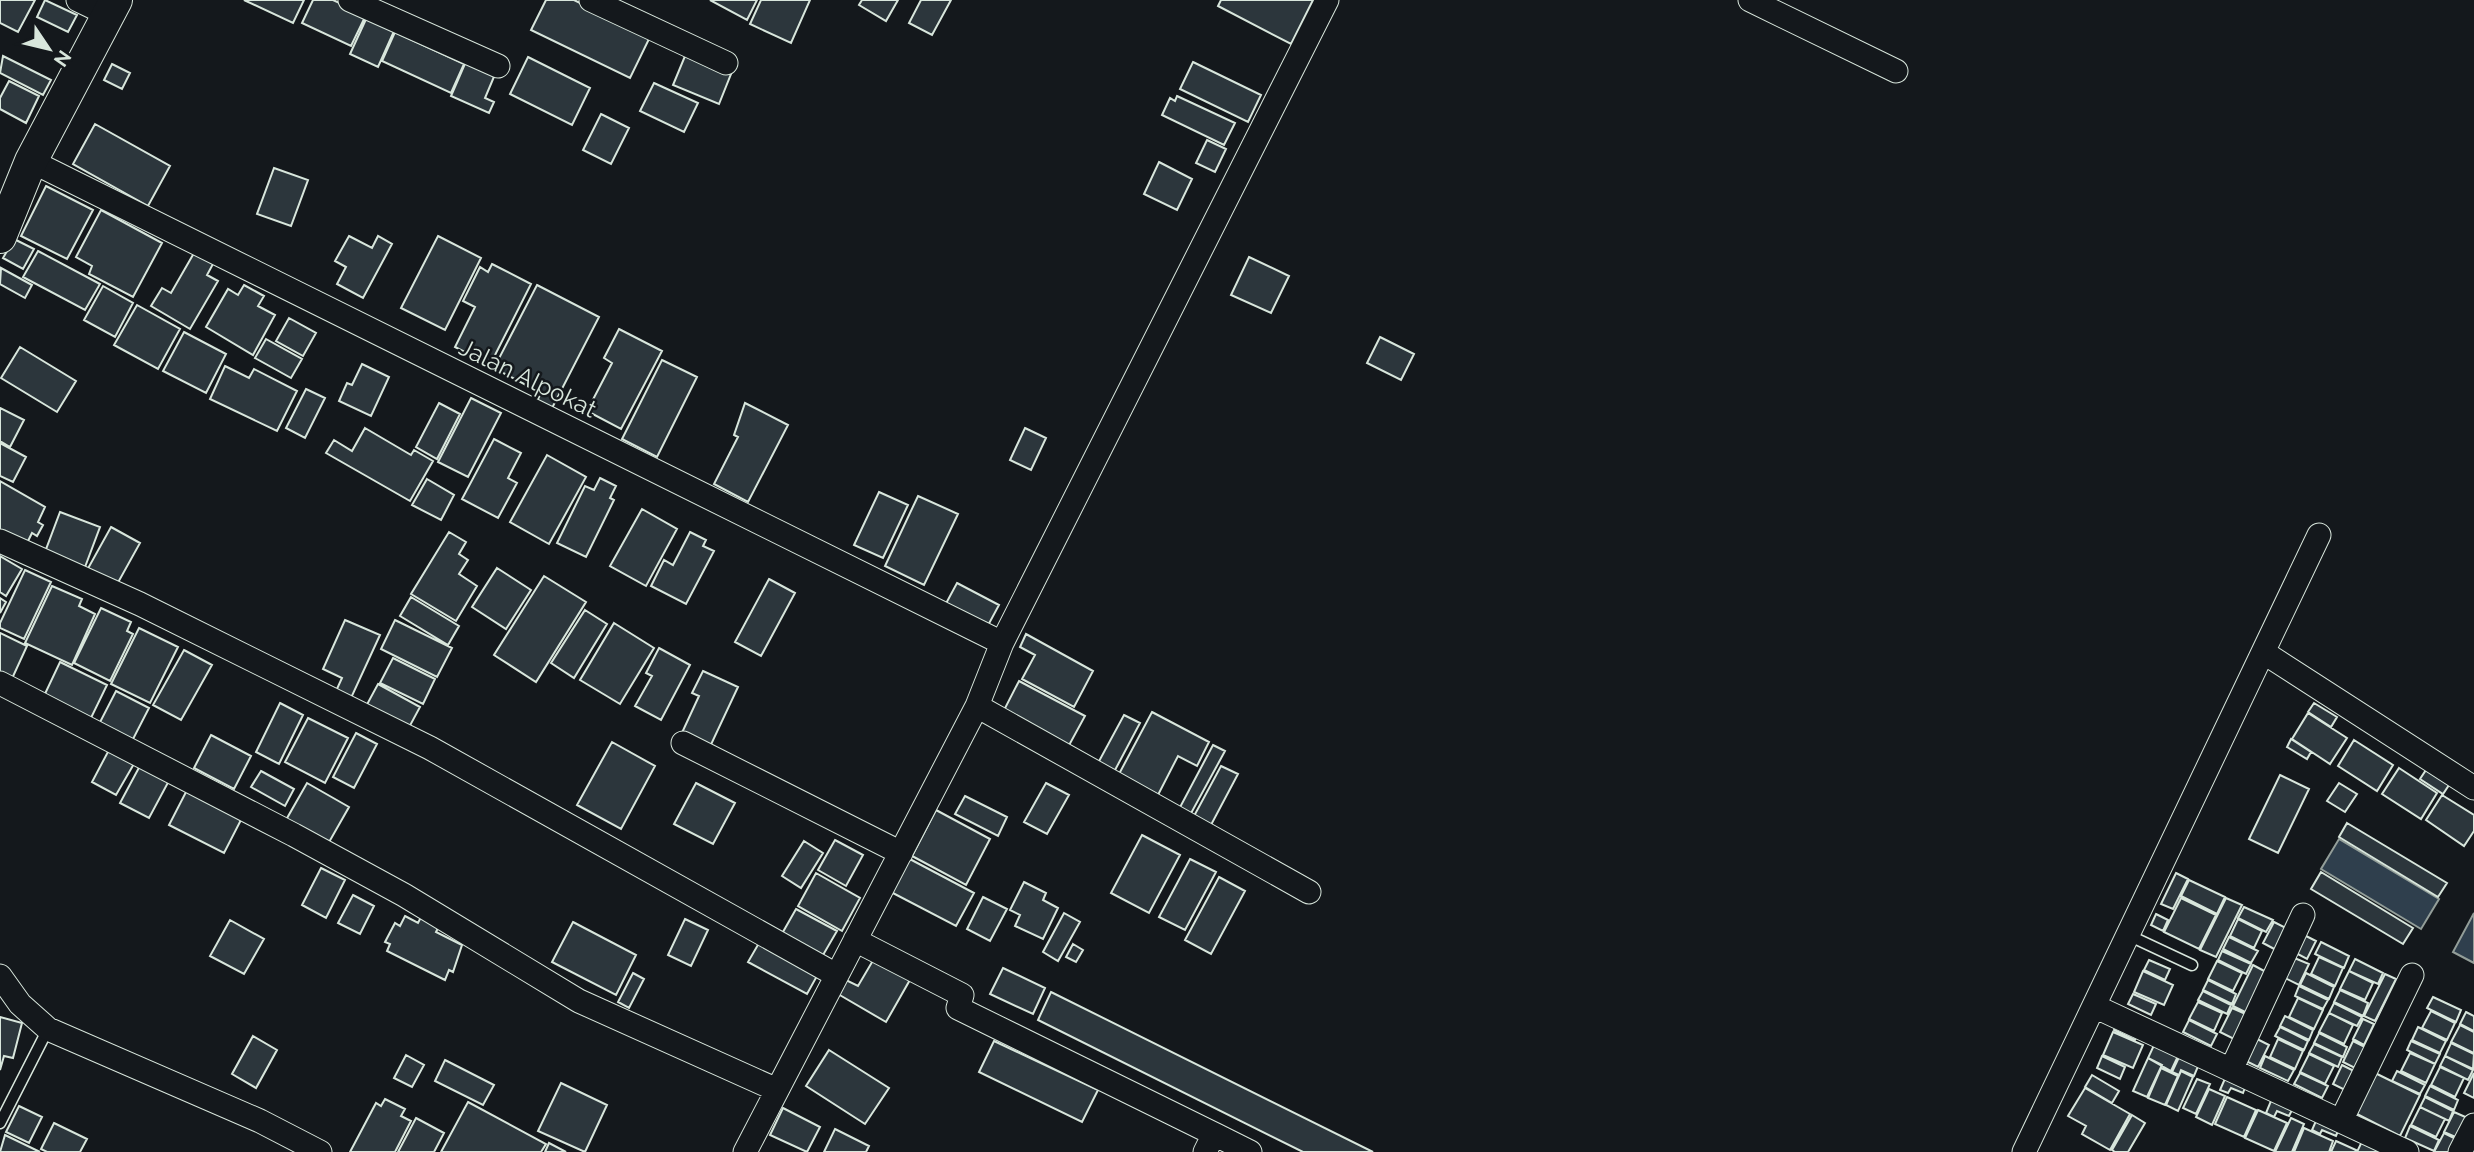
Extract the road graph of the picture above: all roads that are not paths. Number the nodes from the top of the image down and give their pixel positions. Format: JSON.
{"nodes":[{"id":1,"x":78,"y":0,"type":"edge"},
{"id":2,"x":350,"y":0,"type":"edge"},
{"id":3,"x":591,"y":0,"type":"edge"},
{"id":4,"x":1327,"y":0,"type":"edge"},
{"id":5,"x":1751,"y":0,"type":"edge"},
{"id":6,"x":113,"y":7,"type":"edge"},
{"id":7,"x":726,"y":63,"type":"dead end"},
{"id":8,"x":498,"y":66,"type":"dead end"},
{"id":9,"x":1896,"y":71,"type":"dead end"},
{"id":10,"x":30,"y":161,"type":"junction"},
{"id":11,"x":0,"y":237,"type":"edge"},
{"id":12,"x":2319,"y":535,"type":"dead end"},
{"id":13,"x":0,"y":541,"type":"edge"},
{"id":14,"x":1002,"y":643,"type":"junction"},
{"id":15,"x":2263,"y":652,"type":"junction"},
{"id":16,"x":0,"y":683,"type":"edge"},
{"id":17,"x":977,"y":706,"type":"junction"},
{"id":18,"x":683,"y":743,"type":"dead end"},
{"id":19,"x":2474,"y":788,"type":"edge"},
{"id":20,"x":901,"y":853,"type":"junction"},
{"id":21,"x":1309,"y":892,"type":"dead end"},
{"id":22,"x":2303,"y":915,"type":"dead end"},
{"id":23,"x":2128,"y":935,"type":"junction"},
{"id":24,"x":855,"y":940,"type":"junction"},
{"id":25,"x":2192,"y":965,"type":"dead end"},
{"id":26,"x":836,"y":975,"type":"junction"},
{"id":27,"x":2412,"y":975,"type":"dead end"},
{"id":28,"x":0,"y":976,"type":"edge"},
{"id":29,"x":2094,"y":1006,"type":"junction"},
{"id":30,"x":48,"y":1029,"type":"junction"},
{"id":31,"x":2231,"y":1070,"type":"junction"},
{"id":32,"x":778,"y":1090,"type":"junction"},
{"id":33,"x":2341,"y":1121,"type":"junction"},
{"id":34,"x":0,"y":1123,"type":"edge"},
{"id":35,"x":2474,"y":1125,"type":"edge"},
{"id":36,"x":1210,"y":1143,"type":"edge"},
{"id":37,"x":320,"y":1152,"type":"edge"},
{"id":38,"x":745,"y":1152,"type":"edge"},
{"id":39,"x":1250,"y":1152,"type":"edge"},
{"id":40,"x":2024,"y":1152,"type":"edge"},
{"id":41,"x":2407,"y":1152,"type":"edge"},
{"id":42,"x":2460,"y":1152,"type":"edge"}],
"edges":[{"from":1,"to":6,"type":"street"},
{"from":2,"to":8,"type":"street"},
{"from":3,"to":7,"type":"street"},
{"from":4,"to":14,"type":"street"},
{"from":5,"to":9,"type":"street"},
{"from":6,"to":10,"type":"street"},
{"from":10,"to":11,"type":"street"},
{"from":10,"to":14,"type":"street","name":"Jalan Alpokat"},
{"from":12,"to":15,"type":"street"},
{"from":13,"to":26,"type":"street"},
{"from":14,"to":17,"type":"street"},
{"from":15,"to":19,"type":"street"},
{"from":15,"to":23,"type":"street"},
{"from":16,"to":32,"type":"street"},
{"from":17,"to":20,"type":"street"},
{"from":17,"to":21,"type":"street"},
{"from":18,"to":20,"type":"street"},
{"from":20,"to":24,"type":"street"},
{"from":22,"to":31,"type":"street"},
{"from":23,"to":25,"type":"lane"},
{"from":23,"to":29,"type":"street"},
{"from":24,"to":26,"type":"street"},
{"from":24,"to":36,"type":"street"},
{"from":26,"to":32,"type":"street"},
{"from":27,"to":33,"type":"street"},
{"from":28,"to":30,"type":"street"},
{"from":29,"to":31,"type":"street"},
{"from":29,"to":40,"type":"street"},
{"from":30,"to":34,"type":"lane"},
{"from":30,"to":37,"type":"street"},
{"from":31,"to":33,"type":"street"},
{"from":32,"to":38,"type":"street"},
{"from":33,"to":41,"type":"street"},
{"from":35,"to":42,"type":"street"},
{"from":36,"to":39,"type":"street"}]}
